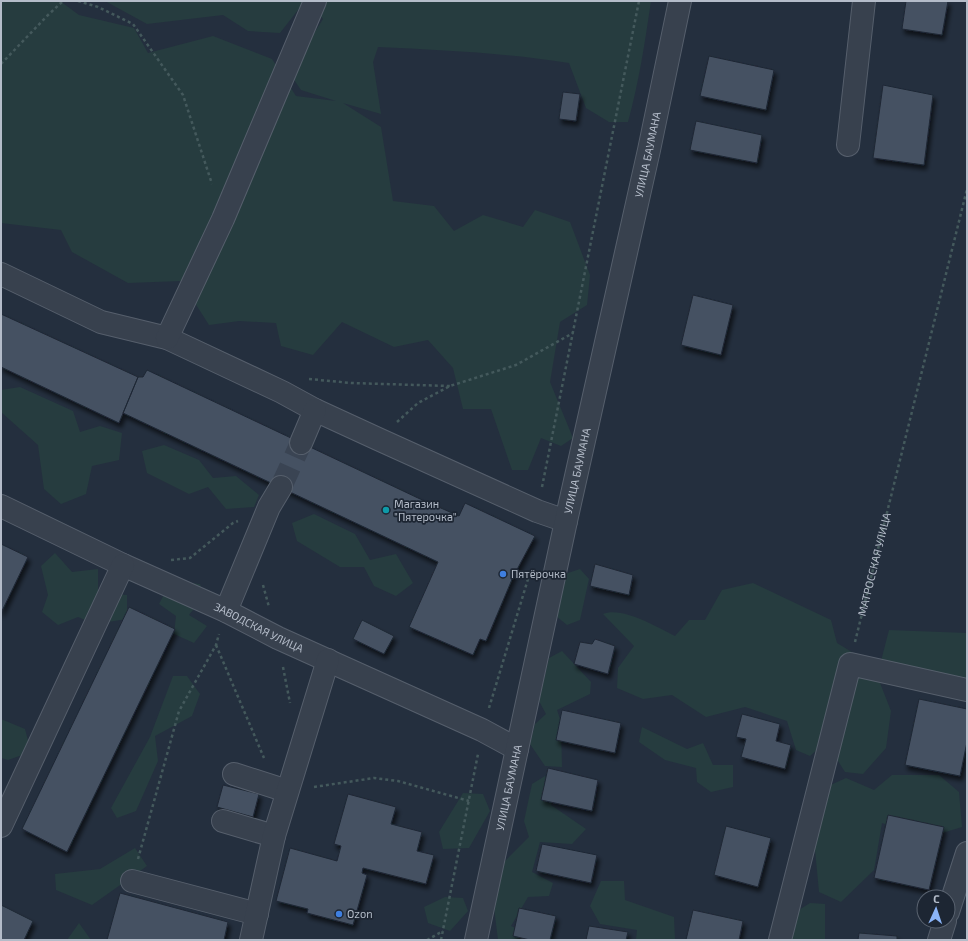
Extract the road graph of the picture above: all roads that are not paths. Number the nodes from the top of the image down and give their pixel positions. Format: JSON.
{"nodes":[{"id":1,"x":315,"y":1,"type":"edge"},
{"id":2,"x":680,"y":1,"type":"edge"},
{"id":3,"x":864,"y":1,"type":"edge"},
{"id":4,"x":848,"y":145,"type":"dead end"},
{"id":5,"x":1,"y":274,"type":"edge"},
{"id":6,"x":167,"y":338,"type":"junction"},
{"id":7,"x":315,"y":410,"type":"junction"},
{"id":8,"x":301,"y":443,"type":"tunnel mouth"},
{"id":9,"x":281,"y":487,"type":"tunnel mouth"},
{"id":10,"x":1,"y":506,"type":"edge"},
{"id":11,"x":566,"y":520,"type":"junction"},
{"id":12,"x":123,"y":565,"type":"junction"},
{"id":13,"x":226,"y":611,"type":"junction"},
{"id":14,"x":328,"y":660,"type":"junction"},
{"id":15,"x":967,"y":690,"type":"edge"},
{"id":16,"x":517,"y":749,"type":"junction"},
{"id":17,"x":234,"y":774,"type":"dead end"},
{"id":18,"x":287,"y":791,"type":"junction"},
{"id":19,"x":223,"y":821,"type":"dead end"},
{"id":20,"x":1,"y":826,"type":"edge"},
{"id":21,"x":274,"y":836,"type":"junction"},
{"id":22,"x":967,"y":853,"type":"edge"},
{"id":23,"x":132,"y":881,"type":"road end"},
{"id":24,"x":955,"y":889,"type":"edge"},
{"id":25,"x":257,"y":914,"type":"junction"},
{"id":26,"x":942,"y":929,"type":"edge"},
{"id":27,"x":251,"y":940,"type":"edge"},
{"id":28,"x":476,"y":940,"type":"edge"},
{"id":29,"x":780,"y":940,"type":"edge"},
{"id":30,"x":939,"y":940,"type":"edge"}],
"edges":[{"from":1,"to":6,"type":"street"},
{"from":2,"to":11,"type":"street","name":"УЛИЦА БАУМАНА"},
{"from":3,"to":4,"type":"street"},
{"from":5,"to":6,"type":"street"},
{"from":6,"to":7,"type":"street"},
{"from":7,"to":8,"type":"street"},
{"from":7,"to":11,"type":"street"},
{"from":9,"to":13,"type":"street"},
{"from":10,"to":12,"type":"street","name":"ЗАВОДСКАЯ УЛИЦА"},
{"from":11,"to":16,"type":"street","name":"УЛИЦА БАУМАНА"},
{"from":12,"to":13,"type":"street","name":"ЗАВОДСКАЯ УЛИЦА"},
{"from":12,"to":20,"type":"street"},
{"from":13,"to":14,"type":"street","name":"ЗАВОДСКАЯ УЛИЦА"},
{"from":14,"to":16,"type":"street","name":"ЗАВОДСКАЯ УЛИЦА"},
{"from":14,"to":18,"type":"street"},
{"from":15,"to":29,"type":"street"},
{"from":16,"to":28,"type":"street","name":"УЛИЦА БАУМАНА"},
{"from":17,"to":18,"type":"street"},
{"from":18,"to":21,"type":"street"},
{"from":19,"to":21,"type":"street"},
{"from":21,"to":25,"type":"street"},
{"from":22,"to":24,"type":"street"},
{"from":23,"to":25,"type":"street"},
{"from":25,"to":27,"type":"street"},
{"from":26,"to":30,"type":"street"}]}
